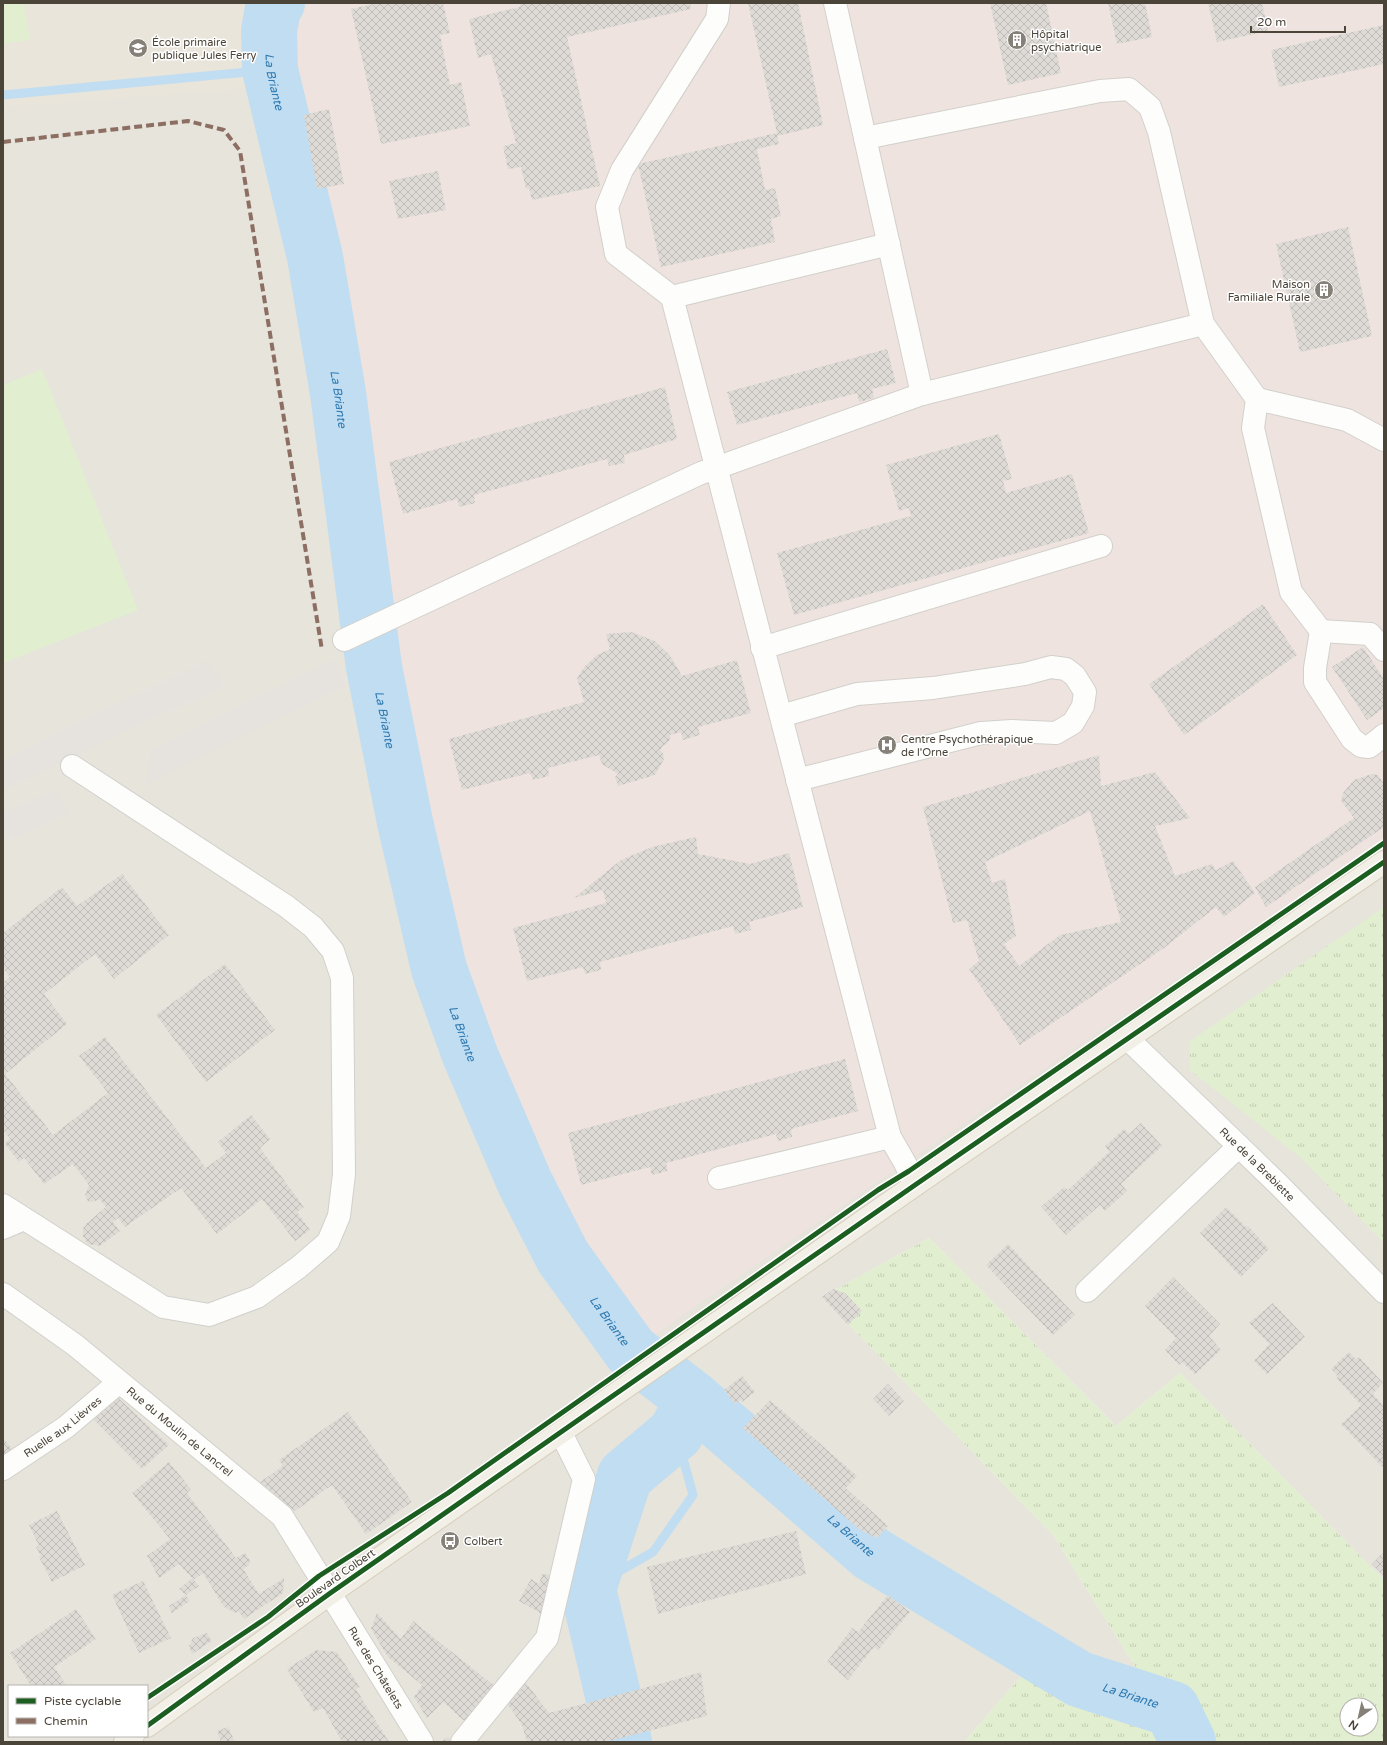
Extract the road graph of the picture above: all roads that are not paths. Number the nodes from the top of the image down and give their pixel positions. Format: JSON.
{"nodes":[{"id":1,"x":719,"y":3,"type":"edge"},
{"id":2,"x":835,"y":3,"type":"edge"},
{"id":3,"x":865,"y":138,"type":"junction"},
{"id":4,"x":889,"y":244,"type":"junction"},
{"id":5,"x":672,"y":297,"type":"junction"},
{"id":6,"x":1203,"y":324,"type":"junction"},
{"id":7,"x":922,"y":394,"type":"junction"},
{"id":8,"x":1257,"y":399,"type":"junction"},
{"id":9,"x":1384,"y":440,"type":"edge"},
{"id":10,"x":716,"y":468,"type":"junction"},
{"id":11,"x":1101,"y":546,"type":"dead end"},
{"id":12,"x":1321,"y":631,"type":"junction"},
{"id":13,"x":344,"y":640,"type":"dead end"},
{"id":14,"x":762,"y":648,"type":"junction"},
{"id":15,"x":1384,"y":650,"type":"edge"},
{"id":16,"x":781,"y":716,"type":"junction"},
{"id":17,"x":1384,"y":735,"type":"edge"},
{"id":18,"x":72,"y":766,"type":"dead end"},
{"id":19,"x":797,"y":780,"type":"junction"},
{"id":20,"x":1384,"y":862,"type":"edge"},
{"id":21,"x":1128,"y":1039,"type":"junction"},
{"id":22,"x":890,"y":1137,"type":"junction"},
{"id":23,"x":1239,"y":1146,"type":"junction"},
{"id":24,"x":719,"y":1178,"type":"dead end"},
{"id":25,"x":915,"y":1185,"type":"junction"},
{"id":26,"x":3,"y":1205,"type":"edge"},
{"id":27,"x":24,"y":1219,"type":"junction"},
{"id":28,"x":3,"y":1228,"type":"edge"},
{"id":29,"x":1087,"y":1291,"type":"dead end"},
{"id":30,"x":1384,"y":1292,"type":"edge"},
{"id":31,"x":3,"y":1294,"type":"edge"},
{"id":32,"x":119,"y":1382,"type":"junction"},
{"id":33,"x":560,"y":1433,"type":"junction"},
{"id":34,"x":3,"y":1469,"type":"edge"},
{"id":35,"x":329,"y":1594,"type":"junction"},
{"id":36,"x":148,"y":1725,"type":"edge"},
{"id":37,"x":422,"y":1742,"type":"edge"},
{"id":38,"x":462,"y":1742,"type":"edge"}],
"edges":[{"from":1,"to":5,"type":"street"},
{"from":2,"to":3,"type":"street"},
{"from":3,"to":4,"type":"street"},
{"from":3,"to":6,"type":"street"},
{"from":4,"to":5,"type":"street"},
{"from":4,"to":7,"type":"street"},
{"from":5,"to":10,"type":"street"},
{"from":6,"to":7,"type":"street"},
{"from":6,"to":8,"type":"street"},
{"from":7,"to":10,"type":"street"},
{"from":8,"to":9,"type":"street"},
{"from":8,"to":12,"type":"street"},
{"from":10,"to":13,"type":"street"},
{"from":10,"to":14,"type":"street"},
{"from":11,"to":14,"type":"street"},
{"from":12,"to":15,"type":"street"},
{"from":12,"to":17,"type":"street"},
{"from":14,"to":16,"type":"street"},
{"from":16,"to":19,"type":"street"},
{"from":16,"to":19,"type":"street"},
{"from":18,"to":27,"type":"street"},
{"from":19,"to":22,"type":"street"},
{"from":20,"to":21,"type":"main road","name":"Boulevard Colbert"},
{"from":21,"to":23,"type":"street","name":"Rue de la Brebiette"},
{"from":21,"to":25,"type":"main road","name":"Boulevard Colbert"},
{"from":22,"to":24,"type":"street"},
{"from":22,"to":25,"type":"street"},
{"from":23,"to":29,"type":"street"},
{"from":23,"to":30,"type":"street","name":"Rue de la Brebiette"},
{"from":25,"to":33,"type":"main road","name":"Boulevard Colbert"},
{"from":26,"to":27,"type":"street"},
{"from":27,"to":28,"type":"street"},
{"from":31,"to":32,"type":"street","name":"Rue du Moulin de Lancrel"},
{"from":32,"to":34,"type":"street","name":"Ruelle aux Lièvres"},
{"from":32,"to":35,"type":"street","name":"Rue du Moulin de Lancrel"},
{"from":33,"to":35,"type":"main road","name":"Boulevard Colbert"},
{"from":33,"to":38,"type":"street"},
{"from":35,"to":36,"type":"main road","name":"Boulevard Colbert"},
{"from":35,"to":37,"type":"street","name":"Rue des Châtelets"}]}
